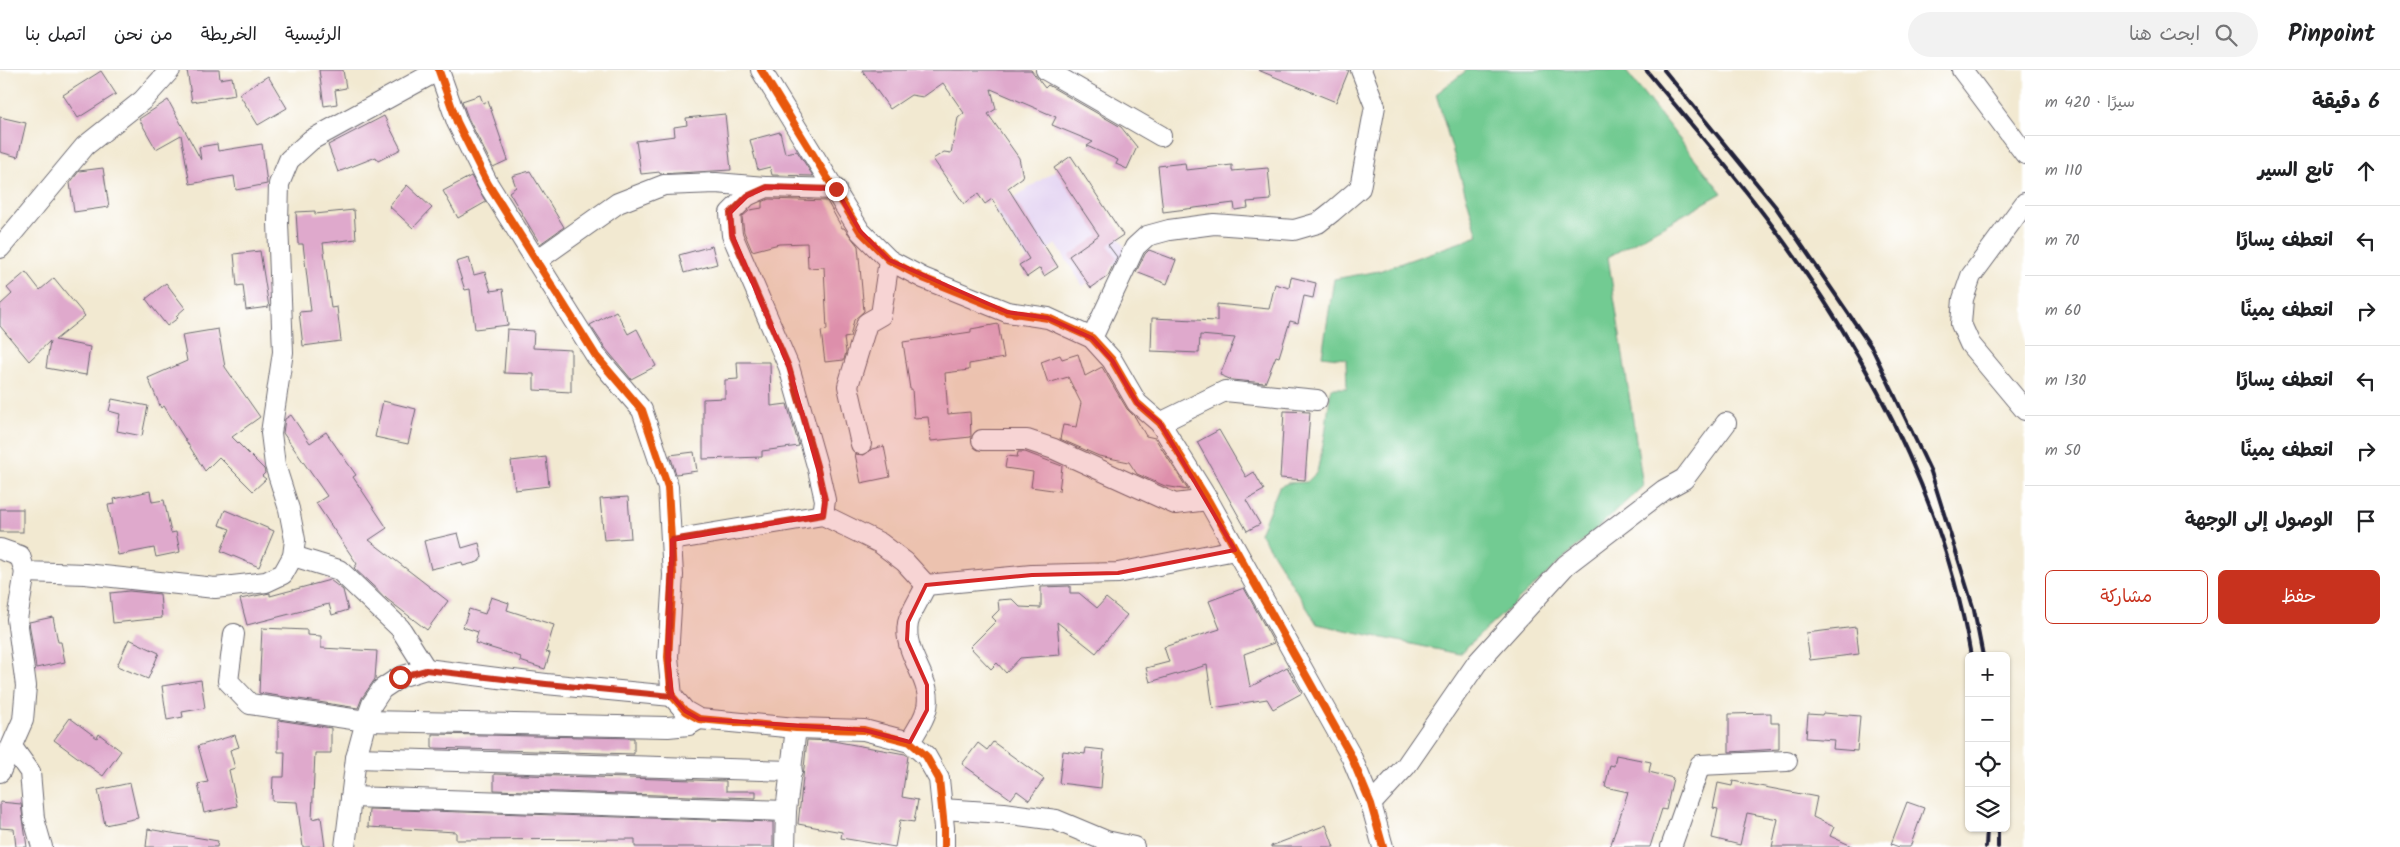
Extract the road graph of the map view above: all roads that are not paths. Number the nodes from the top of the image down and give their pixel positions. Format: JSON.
{"nodes":[{"id":1,"x":170,"y":70,"type":"edge"},
{"id":2,"x":439,"y":70,"type":"edge"},
{"id":3,"x":1046,"y":70,"type":"edge"},
{"id":4,"x":1360,"y":70,"type":"edge"},
{"id":5,"x":1962,"y":70,"type":"edge"},
{"id":6,"x":767,"y":72,"type":"edge"},
{"id":7,"x":1371,"y":80,"type":"edge"},
{"id":8,"x":1161,"y":136,"type":"dead end"},
{"id":9,"x":2025,"y":154,"type":"edge"},
{"id":10,"x":767,"y":187,"type":"junction"},
{"id":11,"x":836,"y":189,"type":"junction"},
{"id":12,"x":2025,"y":203,"type":"edge"},
{"id":13,"x":0,"y":248,"type":"edge"},
{"id":14,"x":889,"y":260,"type":"junction"},
{"id":15,"x":536,"y":261,"type":"junction"},
{"id":16,"x":1092,"y":338,"type":"junction"},
{"id":17,"x":1317,"y":400,"type":"dead end"},
{"id":18,"x":2025,"y":410,"type":"edge"},
{"id":19,"x":1160,"y":423,"type":"junction"},
{"id":20,"x":1726,"y":424,"type":"dead end"},
{"id":21,"x":982,"y":440,"type":"dead end"},
{"id":22,"x":861,"y":444,"type":"dead end"},
{"id":23,"x":1208,"y":500,"type":"junction"},
{"id":24,"x":823,"y":515,"type":"junction"},
{"id":25,"x":672,"y":540,"type":"junction"},
{"id":26,"x":0,"y":550,"type":"edge"},
{"id":27,"x":1235,"y":550,"type":"junction"},
{"id":28,"x":293,"y":556,"type":"junction"},
{"id":29,"x":25,"y":572,"type":"junction"},
{"id":30,"x":926,"y":585,"type":"junction"},
{"id":31,"x":234,"y":634,"type":"dead end"},
{"id":32,"x":426,"y":670,"type":"junction"},
{"id":33,"x":672,"y":696,"type":"junction"},
{"id":34,"x":699,"y":719,"type":"junction"},
{"id":35,"x":366,"y":721,"type":"junction"},
{"id":36,"x":796,"y":728,"type":"junction"},
{"id":37,"x":910,"y":742,"type":"junction"},
{"id":38,"x":12,"y":747,"type":"junction"},
{"id":39,"x":356,"y":758,"type":"junction"},
{"id":40,"x":1787,"y":761,"type":"dead end"},
{"id":41,"x":792,"y":771,"type":"junction"},
{"id":42,"x":0,"y":772,"type":"edge"},
{"id":43,"x":351,"y":797,"type":"junction"},
{"id":44,"x":1371,"y":804,"type":"junction"},
{"id":45,"x":942,"y":809,"type":"junction"},
{"id":46,"x":786,"y":810,"type":"junction"},
{"id":47,"x":42,"y":847,"type":"edge"},
{"id":48,"x":345,"y":847,"type":"edge"},
{"id":49,"x":785,"y":847,"type":"edge"},
{"id":50,"x":944,"y":847,"type":"edge"},
{"id":51,"x":1134,"y":847,"type":"edge"},
{"id":52,"x":1382,"y":847,"type":"edge"},
{"id":53,"x":1671,"y":847,"type":"edge"}],
"edges":[{"from":1,"to":13,"type":"street"},
{"from":2,"to":15,"type":"street"},
{"from":2,"to":28,"type":"street"},
{"from":3,"to":8,"type":"street"},
{"from":4,"to":7,"type":"street"},
{"from":5,"to":9,"type":"street"},
{"from":6,"to":11,"type":"street"},
{"from":7,"to":16,"type":"street"},
{"from":10,"to":11,"type":"street"},
{"from":10,"to":15,"type":"street"},
{"from":10,"to":24,"type":"street"},
{"from":11,"to":14,"type":"street"},
{"from":12,"to":18,"type":"street"},
{"from":14,"to":16,"type":"street"},
{"from":14,"to":22,"type":"street"},
{"from":15,"to":25,"type":"street"},
{"from":16,"to":19,"type":"street"},
{"from":17,"to":19,"type":"street"},
{"from":19,"to":23,"type":"street"},
{"from":20,"to":44,"type":"street"},
{"from":21,"to":23,"type":"street"},
{"from":23,"to":27,"type":"street"},
{"from":24,"to":25,"type":"street"},
{"from":24,"to":30,"type":"street"},
{"from":25,"to":33,"type":"street"},
{"from":26,"to":29,"type":"street"},
{"from":27,"to":30,"type":"street"},
{"from":27,"to":44,"type":"street"},
{"from":28,"to":29,"type":"street"},
{"from":28,"to":32,"type":"street"},
{"from":29,"to":38,"type":"street"},
{"from":30,"to":37,"type":"street"},
{"from":31,"to":35,"type":"street"},
{"from":32,"to":33,"type":"street"},
{"from":32,"to":35,"type":"street"},
{"from":33,"to":34,"type":"street"},
{"from":34,"to":35,"type":"street"},
{"from":34,"to":36,"type":"street"},
{"from":35,"to":39,"type":"street"},
{"from":36,"to":37,"type":"street"},
{"from":36,"to":41,"type":"street"},
{"from":37,"to":45,"type":"street"},
{"from":38,"to":42,"type":"street"},
{"from":38,"to":47,"type":"street"},
{"from":39,"to":41,"type":"street"},
{"from":39,"to":43,"type":"street"},
{"from":40,"to":53,"type":"street"},
{"from":41,"to":46,"type":"street"},
{"from":43,"to":46,"type":"street"},
{"from":43,"to":48,"type":"street"},
{"from":44,"to":52,"type":"street"},
{"from":45,"to":50,"type":"street"},
{"from":45,"to":51,"type":"street"},
{"from":46,"to":49,"type":"street"}]}
